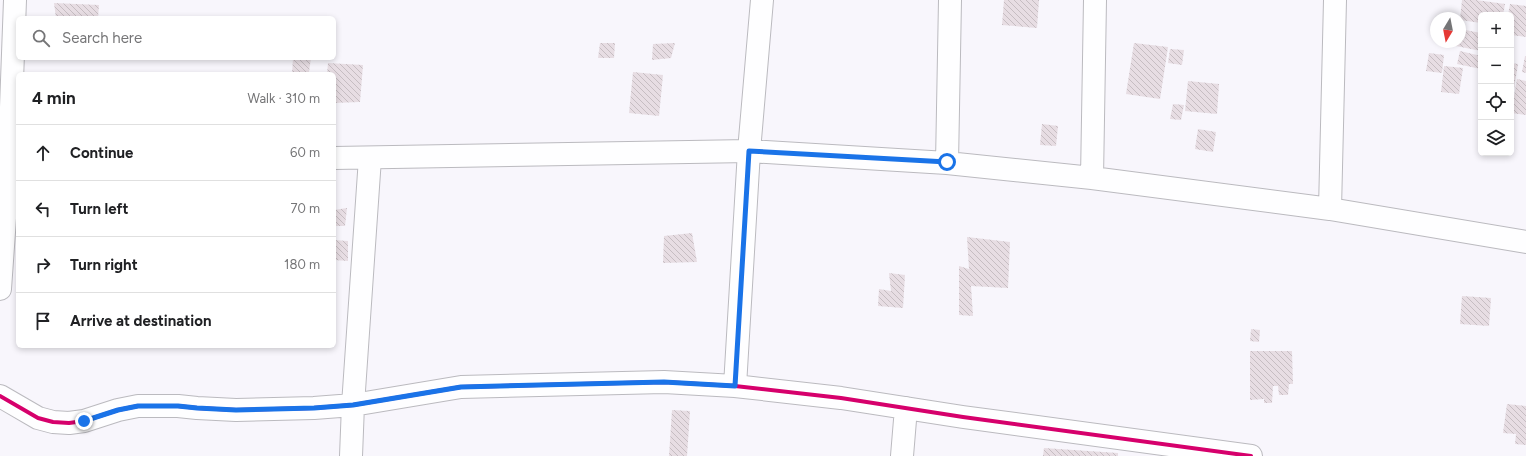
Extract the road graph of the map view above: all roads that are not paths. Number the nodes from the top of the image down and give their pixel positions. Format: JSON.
{"nodes":[{"id":1,"x":15,"y":0,"type":"edge"},
{"id":2,"x":762,"y":0,"type":"edge"},
{"id":3,"x":950,"y":0,"type":"edge"},
{"id":4,"x":1095,"y":0,"type":"edge"},
{"id":5,"x":1334,"y":0,"type":"edge"},
{"id":6,"x":749,"y":151,"type":"junction"},
{"id":7,"x":336,"y":158,"type":"edge"},
{"id":8,"x":370,"y":158,"type":"junction"},
{"id":9,"x":9,"y":161,"type":"edge"},
{"id":10,"x":947,"y":162,"type":"junction"},
{"id":11,"x":1092,"y":178,"type":"junction"},
{"id":12,"x":1330,"y":209,"type":"junction"},
{"id":13,"x":1526,"y":242,"type":"edge"},
{"id":14,"x":0,"y":289,"type":"edge"},
{"id":15,"x":735,"y":386,"type":"junction"},
{"id":16,"x":0,"y":396,"type":"edge"},
{"id":17,"x":353,"y":405,"type":"junction"},
{"id":18,"x":906,"y":408,"type":"junction"},
{"id":19,"x":1156,"y":449,"type":"edge"},
{"id":20,"x":352,"y":456,"type":"edge"},
{"id":21,"x":902,"y":456,"type":"edge"},
{"id":22,"x":1250,"y":456,"type":"edge"}],
"edges":[{"from":1,"to":9,"type":"street"},
{"from":2,"to":6,"type":"street"},
{"from":3,"to":10,"type":"street"},
{"from":4,"to":11,"type":"street"},
{"from":5,"to":12,"type":"street"},
{"from":6,"to":8,"type":"street"},
{"from":6,"to":10,"type":"street"},
{"from":6,"to":15,"type":"street"},
{"from":7,"to":8,"type":"street"},
{"from":8,"to":17,"type":"street"},
{"from":9,"to":14,"type":"street"},
{"from":10,"to":11,"type":"street"},
{"from":11,"to":12,"type":"street"},
{"from":12,"to":13,"type":"street"},
{"from":15,"to":17,"type":"street"},
{"from":15,"to":18,"type":"street"},
{"from":16,"to":17,"type":"street"},
{"from":17,"to":20,"type":"street"},
{"from":18,"to":19,"type":"street"},
{"from":18,"to":21,"type":"street"},
{"from":19,"to":22,"type":"street"}]}
